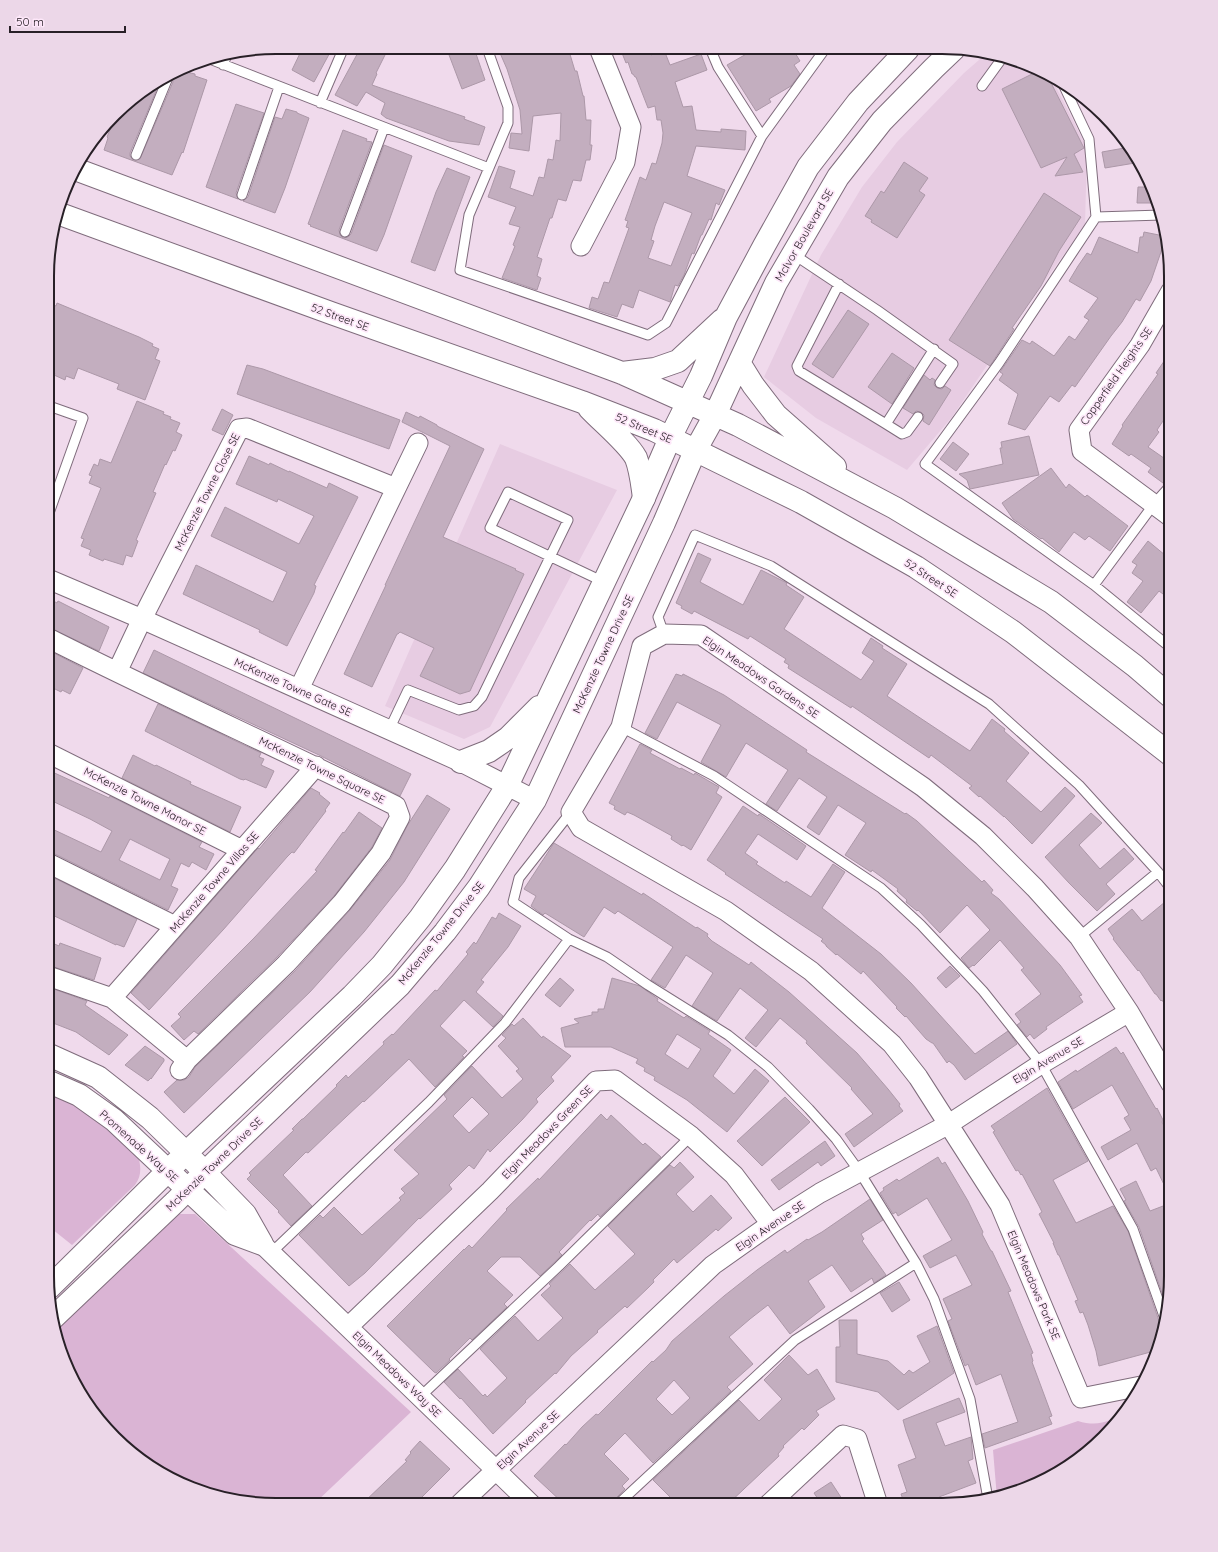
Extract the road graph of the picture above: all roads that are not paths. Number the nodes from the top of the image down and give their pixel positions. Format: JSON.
{"nodes":[{"id":1,"x":341,"y":54,"type":"edge"},
{"id":2,"x":489,"y":54,"type":"edge"},
{"id":3,"x":601,"y":54,"type":"edge"},
{"id":4,"x":713,"y":54,"type":"edge"},
{"id":5,"x":821,"y":54,"type":"edge"},
{"id":6,"x":903,"y":54,"type":"edge"},
{"id":7,"x":949,"y":54,"type":"edge"},
{"id":8,"x":225,"y":60,"type":"edge"},
{"id":9,"x":217,"y":62,"type":"edge"},
{"id":10,"x":1000,"y":62,"type":"edge"},
{"id":11,"x":223,"y":65,"type":"junction"},
{"id":12,"x":165,"y":84,"type":"edge"},
{"id":13,"x":982,"y":86,"type":"dead end"},
{"id":14,"x":279,"y":87,"type":"junction"},
{"id":15,"x":1067,"y":92,"type":"edge"},
{"id":16,"x":320,"y":103,"type":"junction"},
{"id":17,"x":384,"y":128,"type":"junction"},
{"id":18,"x":762,"y":136,"type":"junction"},
{"id":19,"x":136,"y":155,"type":"dead end"},
{"id":20,"x":489,"y":168,"type":"junction"},
{"id":21,"x":81,"y":171,"type":"edge"},
{"id":22,"x":242,"y":195,"type":"dead end"},
{"id":23,"x":63,"y":215,"type":"edge"},
{"id":24,"x":1155,"y":215,"type":"edge"},
{"id":25,"x":1096,"y":217,"type":"junction"},
{"id":26,"x":345,"y":232,"type":"dead end"},
{"id":27,"x":581,"y":246,"type":"dead end"},
{"id":28,"x":792,"y":254,"type":"junction"},
{"id":29,"x":839,"y":284,"type":"junction"},
{"id":30,"x":1164,"y":303,"type":"edge"},
{"id":31,"x":726,"y":317,"type":"junction"},
{"id":32,"x":934,"y":349,"type":"junction"},
{"id":33,"x":740,"y":364,"type":"junction"},
{"id":34,"x":622,"y":373,"type":"junction"},
{"id":35,"x":940,"y":383,"type":"dead end"},
{"id":36,"x":582,"y":402,"type":"junction"},
{"id":37,"x":687,"y":403,"type":"junction"},
{"id":38,"x":54,"y":408,"type":"edge"},
{"id":39,"x":715,"y":415,"type":"junction"},
{"id":40,"x":918,"y":417,"type":"dead end"},
{"id":41,"x":886,"y":424,"type":"junction"},
{"id":42,"x":670,"y":438,"type":"junction"},
{"id":43,"x":418,"y":443,"type":"dead end"},
{"id":44,"x":696,"y":451,"type":"junction"},
{"id":45,"x":396,"y":488,"type":"junction"},
{"id":46,"x":857,"y":488,"type":"junction"},
{"id":47,"x":1164,"y":493,"type":"edge"},
{"id":48,"x":54,"y":495,"type":"edge"},
{"id":49,"x":644,"y":498,"type":"junction"},
{"id":50,"x":1154,"y":504,"type":"junction"},
{"id":51,"x":1164,"y":512,"type":"edge"},
{"id":52,"x":551,"y":556,"type":"junction"},
{"id":53,"x":54,"y":582,"type":"edge"},
{"id":54,"x":604,"y":582,"type":"junction"},
{"id":55,"x":1094,"y":585,"type":"junction"},
{"id":56,"x":142,"y":619,"type":"junction"},
{"id":57,"x":664,"y":634,"type":"junction"},
{"id":58,"x":54,"y":641,"type":"edge"},
{"id":59,"x":1164,"y":642,"type":"edge"},
{"id":60,"x":117,"y":672,"type":"junction"},
{"id":61,"x":298,"y":689,"type":"junction"},
{"id":62,"x":1164,"y":691,"type":"edge"},
{"id":63,"x":551,"y":694,"type":"junction"},
{"id":64,"x":621,"y":728,"type":"junction"},
{"id":65,"x":389,"y":730,"type":"junction"},
{"id":66,"x":1164,"y":750,"type":"edge"},
{"id":67,"x":54,"y":756,"type":"edge"},
{"id":68,"x":461,"y":762,"type":"junction"},
{"id":69,"x":316,"y":766,"type":"junction"},
{"id":70,"x":507,"y":786,"type":"junction"},
{"id":71,"x":535,"y":800,"type":"junction"},
{"id":72,"x":571,"y":812,"type":"junction"},
{"id":73,"x":242,"y":850,"type":"junction"},
{"id":74,"x":54,"y":866,"type":"edge"},
{"id":75,"x":1158,"y":872,"type":"junction"},
{"id":76,"x":1164,"y":880,"type":"edge"},
{"id":77,"x":175,"y":926,"type":"junction"},
{"id":78,"x":1079,"y":937,"type":"junction"},
{"id":79,"x":569,"y":939,"type":"junction"},
{"id":80,"x":54,"y":978,"type":"edge"},
{"id":81,"x":112,"y":998,"type":"junction"},
{"id":82,"x":1129,"y":1012,"type":"junction"},
{"id":83,"x":54,"y":1057,"type":"edge"},
{"id":84,"x":1041,"y":1064,"type":"junction"},
{"id":85,"x":1164,"y":1072,"type":"edge"},
{"id":86,"x":54,"y":1084,"type":"edge"},
{"id":87,"x":949,"y":1124,"type":"junction"},
{"id":88,"x":691,"y":1136,"type":"junction"},
{"id":89,"x":186,"y":1153,"type":"junction"},
{"id":90,"x":168,"y":1171,"type":"junction"},
{"id":91,"x":859,"y":1171,"type":"junction"},
{"id":92,"x":204,"y":1172,"type":"junction"},
{"id":93,"x":187,"y":1190,"type":"junction"},
{"id":94,"x":771,"y":1224,"type":"junction"},
{"id":95,"x":266,"y":1249,"type":"junction"},
{"id":96,"x":916,"y":1263,"type":"junction"},
{"id":97,"x":54,"y":1283,"type":"edge"},
{"id":98,"x":1162,"y":1308,"type":"edge"},
{"id":99,"x":57,"y":1313,"type":"edge"},
{"id":100,"x":348,"y":1327,"type":"junction"},
{"id":101,"x":1134,"y":1387,"type":"edge"},
{"id":102,"x":421,"y":1396,"type":"junction"},
{"id":103,"x":496,"y":1470,"type":"junction"},
{"id":104,"x":987,"y":1493,"type":"edge"},
{"id":105,"x":466,"y":1498,"type":"edge"},
{"id":106,"x":526,"y":1498,"type":"edge"},
{"id":107,"x":624,"y":1498,"type":"edge"},
{"id":108,"x":775,"y":1498,"type":"edge"},
{"id":109,"x":876,"y":1498,"type":"edge"}],
"edges":[{"from":1,"to":16,"type":"lane"},
{"from":2,"to":20,"type":"lane"},
{"from":3,"to":27,"type":"street"},
{"from":4,"to":18,"type":"lane"},
{"from":5,"to":18,"type":"lane"},
{"from":6,"to":31,"type":"main road"},
{"from":7,"to":28,"type":"main road","name":"McIvor Boulevard SE"},
{"from":8,"to":11,"type":"lane"},
{"from":9,"to":11,"type":"lane"},
{"from":10,"to":13,"type":"lane"},
{"from":11,"to":14,"type":"lane"},
{"from":12,"to":19,"type":"lane"},
{"from":14,"to":16,"type":"lane"},
{"from":14,"to":22,"type":"lane"},
{"from":15,"to":25,"type":"lane"},
{"from":16,"to":17,"type":"lane"},
{"from":17,"to":20,"type":"lane"},
{"from":17,"to":26,"type":"lane"},
{"from":18,"to":20,"type":"lane"},
{"from":21,"to":34,"type":"main road"},
{"from":23,"to":36,"type":"main road","name":"52 Street SE"},
{"from":24,"to":25,"type":"lane"},
{"from":25,"to":55,"type":"lane"},
{"from":28,"to":29,"type":"lane"},
{"from":28,"to":33,"type":"main road","name":"McIvor Boulevard SE"},
{"from":29,"to":32,"type":"lane"},
{"from":29,"to":41,"type":"lane"},
{"from":30,"to":50,"type":"street","name":"Copperfield Heights SE"},
{"from":31,"to":34,"type":"main road"},
{"from":31,"to":37,"type":"main road"},
{"from":32,"to":35,"type":"lane"},
{"from":32,"to":41,"type":"lane"},
{"from":33,"to":39,"type":"main road","name":"McIvor Boulevard SE"},
{"from":33,"to":46,"type":"main road"},
{"from":34,"to":37,"type":"main road"},
{"from":36,"to":42,"type":"main road","name":"52 Street SE"},
{"from":36,"to":49,"type":"main road"},
{"from":37,"to":39,"type":"main road"},
{"from":37,"to":42,"type":"main road"},
{"from":38,"to":48,"type":"lane"},
{"from":39,"to":44,"type":"main road","name":"McIvor Boulevard SE"},
{"from":39,"to":46,"type":"main road"},
{"from":40,"to":41,"type":"lane"},
{"from":42,"to":44,"type":"main road","name":"52 Street SE"},
{"from":42,"to":49,"type":"main road"},
{"from":43,"to":45,"type":"street"},
{"from":44,"to":66,"type":"main road","name":"52 Street SE"},
{"from":44,"to":71,"type":"main road","name":"McKenzie Towne Drive SE"},
{"from":45,"to":56,"type":"street","name":"McKenzie Towne Close SE"},
{"from":45,"to":61,"type":"street"},
{"from":46,"to":62,"type":"main road"},
{"from":47,"to":50,"type":"lane"},
{"from":49,"to":54,"type":"main road"},
{"from":50,"to":51,"type":"street","name":"Copperfield Heights SE"},
{"from":50,"to":55,"type":"lane"},
{"from":52,"to":52,"type":"lane"},
{"from":52,"to":54,"type":"lane"},
{"from":52,"to":65,"type":"lane"},
{"from":53,"to":56,"type":"street","name":"McKenzie Towne Gate SE"},
{"from":54,"to":63,"type":"main road"},
{"from":55,"to":59,"type":"lane"},
{"from":56,"to":60,"type":"street"},
{"from":56,"to":61,"type":"street","name":"McKenzie Towne Gate SE"},
{"from":57,"to":64,"type":"street"},
{"from":57,"to":75,"type":"lane"},
{"from":57,"to":78,"type":"street","name":"Elgin Meadows Gardens SE"},
{"from":58,"to":60,"type":"street","name":"McKenzie Towne Square SE"},
{"from":60,"to":69,"type":"street","name":"McKenzie Towne Square SE"},
{"from":61,"to":65,"type":"street","name":"McKenzie Towne Gate SE"},
{"from":63,"to":68,"type":"main road"},
{"from":63,"to":70,"type":"main road"},
{"from":64,"to":72,"type":"street"},
{"from":64,"to":84,"type":"lane"},
{"from":65,"to":68,"type":"street","name":"McKenzie Towne Gate SE"},
{"from":67,"to":73,"type":"street","name":"McKenzie Towne Manor SE"},
{"from":68,"to":70,"type":"street","name":"McKenzie Towne Gate SE"},
{"from":69,"to":73,"type":"street","name":"McKenzie Towne Villas SE"},
{"from":69,"to":81,"type":"street","name":"McKenzie Towne Square SE"},
{"from":70,"to":71,"type":"street","name":"McKenzie Towne Gate SE"},
{"from":70,"to":89,"type":"main road"},
{"from":71,"to":92,"type":"main road","name":"McKenzie Towne Drive SE"},
{"from":72,"to":79,"type":"lane"},
{"from":72,"to":87,"type":"street"},
{"from":73,"to":77,"type":"street","name":"McKenzie Towne Villas SE"},
{"from":74,"to":77,"type":"street"},
{"from":75,"to":76,"type":"lane"},
{"from":75,"to":78,"type":"lane"},
{"from":77,"to":81,"type":"street","name":"McKenzie Towne Villas SE"},
{"from":78,"to":82,"type":"street","name":"Elgin Meadows Gardens SE"},
{"from":79,"to":91,"type":"lane"},
{"from":79,"to":95,"type":"lane"},
{"from":80,"to":81,"type":"street","name":"McKenzie Towne Square SE"},
{"from":82,"to":84,"type":"street","name":"Elgin Avenue SE"},
{"from":82,"to":85,"type":"street"},
{"from":83,"to":89,"type":"main road"},
{"from":84,"to":87,"type":"street","name":"Elgin Avenue SE"},
{"from":84,"to":98,"type":"lane"},
{"from":86,"to":90,"type":"main road","name":"Promenade Way SE"},
{"from":87,"to":91,"type":"street","name":"Elgin Avenue SE"},
{"from":87,"to":101,"type":"street","name":"Elgin Meadows Park SE"},
{"from":88,"to":94,"type":"street","name":"Elgin Meadows Green SE"},
{"from":88,"to":100,"type":"street","name":"Elgin Meadows Green SE"},
{"from":88,"to":102,"type":"lane"},
{"from":89,"to":90,"type":"main road"},
{"from":89,"to":92,"type":"main road"},
{"from":90,"to":93,"type":"main road","name":"Promenade Way SE"},
{"from":90,"to":97,"type":"main road"},
{"from":91,"to":94,"type":"street","name":"Elgin Avenue SE"},
{"from":91,"to":96,"type":"lane"},
{"from":92,"to":93,"type":"main road","name":"McKenzie Towne Drive SE"},
{"from":92,"to":95,"type":"main road"},
{"from":93,"to":95,"type":"main road","name":"Promenade Way SE"},
{"from":93,"to":99,"type":"main road","name":"McKenzie Towne Drive SE"},
{"from":94,"to":103,"type":"street","name":"Elgin Avenue SE"},
{"from":95,"to":100,"type":"street","name":"Elgin Meadows Way SE"},
{"from":96,"to":104,"type":"lane"},
{"from":96,"to":107,"type":"lane"},
{"from":100,"to":102,"type":"street","name":"Elgin Meadows Way SE"},
{"from":102,"to":103,"type":"street","name":"Elgin Meadows Way SE"},
{"from":103,"to":105,"type":"street","name":"Elgin Avenue SE"},
{"from":103,"to":106,"type":"street","name":"Elgin Meadows Way SE"},
{"from":108,"to":109,"type":"street"}]}
